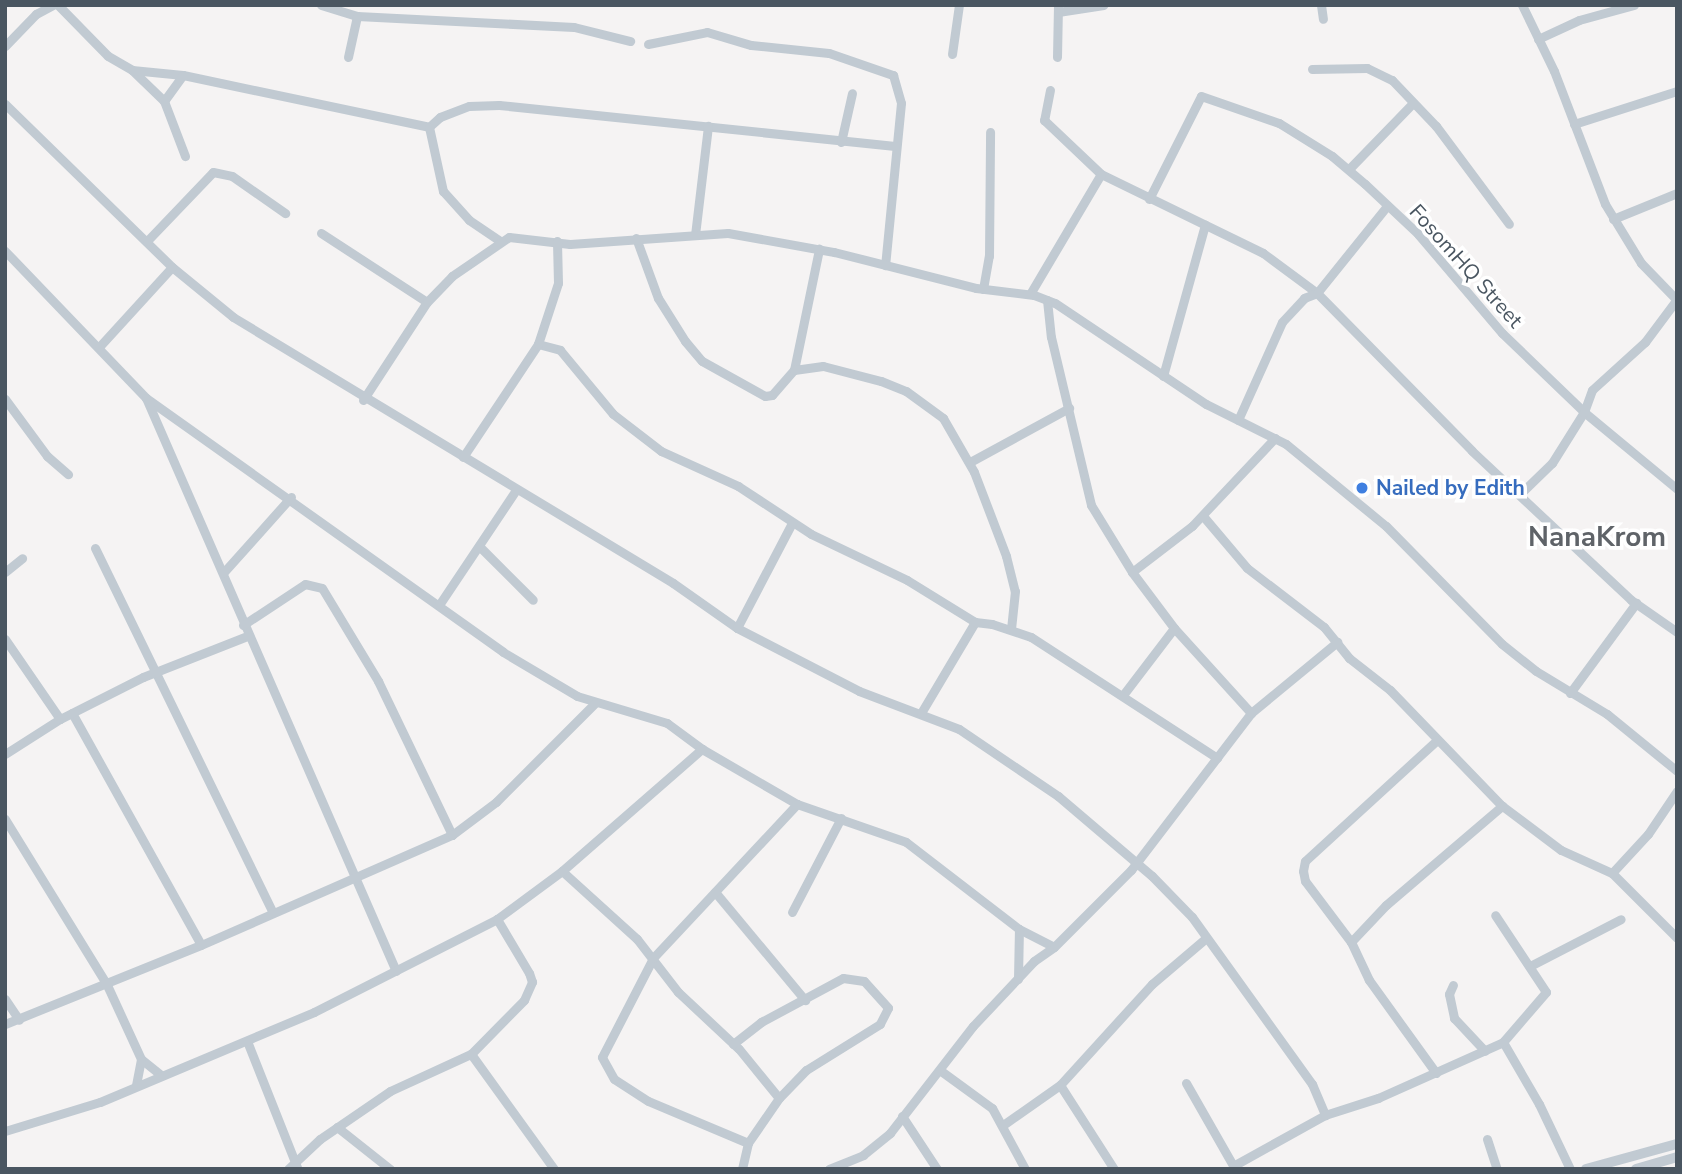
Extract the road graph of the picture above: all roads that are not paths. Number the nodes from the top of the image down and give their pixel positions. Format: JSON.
{"nodes":[{"id":1,"x":55,"y":5,"type":"edge"},
{"id":2,"x":321,"y":5,"type":"edge"},
{"id":3,"x":959,"y":5,"type":"edge"},
{"id":4,"x":1103,"y":5,"type":"edge"},
{"id":5,"x":1321,"y":5,"type":"edge"},
{"id":6,"x":1522,"y":5,"type":"edge"},
{"id":7,"x":1634,"y":5,"type":"edge"},
{"id":8,"x":1058,"y":8,"type":"edge"},
{"id":9,"x":357,"y":16,"type":"junction"},
{"id":10,"x":1323,"y":19,"type":"dead end"},
{"id":11,"x":1538,"y":39,"type":"junction"},
{"id":12,"x":630,"y":41,"type":"dead end"},
{"id":13,"x":648,"y":44,"type":"dead end"},
{"id":14,"x":5,"y":46,"type":"edge"},
{"id":15,"x":952,"y":54,"type":"dead end"},
{"id":16,"x":348,"y":57,"type":"dead end"},
{"id":17,"x":1057,"y":57,"type":"dead end"},
{"id":18,"x":1312,"y":69,"type":"dead end"},
{"id":19,"x":132,"y":70,"type":"junction"},
{"id":20,"x":183,"y":75,"type":"junction"},
{"id":21,"x":1050,"y":90,"type":"dead end"},
{"id":22,"x":1677,"y":91,"type":"edge"},
{"id":23,"x":852,"y":93,"type":"dead end"},
{"id":24,"x":164,"y":101,"type":"junction"},
{"id":25,"x":1413,"y":103,"type":"junction"},
{"id":26,"x":5,"y":104,"type":"edge"},
{"id":27,"x":1573,"y":124,"type":"junction"},
{"id":28,"x":708,"y":126,"type":"junction"},
{"id":29,"x":429,"y":127,"type":"junction"},
{"id":30,"x":990,"y":132,"type":"dead end"},
{"id":31,"x":841,"y":142,"type":"junction"},
{"id":32,"x":895,"y":146,"type":"junction"},
{"id":33,"x":185,"y":156,"type":"dead end"},
{"id":34,"x":1349,"y":169,"type":"junction"},
{"id":35,"x":1101,"y":174,"type":"junction"},
{"id":36,"x":1677,"y":193,"type":"edge"},
{"id":37,"x":1149,"y":199,"type":"junction"},
{"id":38,"x":1387,"y":206,"type":"junction"},
{"id":39,"x":285,"y":213,"type":"dead end"},
{"id":40,"x":1613,"y":219,"type":"junction"},
{"id":41,"x":1205,"y":225,"type":"junction"},
{"id":42,"x":1509,"y":225,"type":"dead end"},
{"id":43,"x":321,"y":233,"type":"dead end"},
{"id":44,"x":695,"y":235,"type":"junction"},
{"id":45,"x":636,"y":239,"type":"junction"},
{"id":46,"x":146,"y":241,"type":"junction"},
{"id":47,"x":500,"y":241,"type":"junction"},
{"id":48,"x":557,"y":241,"type":"junction"},
{"id":49,"x":819,"y":248,"type":"junction"},
{"id":50,"x":5,"y":251,"type":"edge"},
{"id":51,"x":885,"y":265,"type":"junction"},
{"id":52,"x":173,"y":267,"type":"junction"},
{"id":53,"x":983,"y":289,"type":"junction"},
{"id":54,"x":1317,"y":293,"type":"junction"},
{"id":55,"x":1030,"y":294,"type":"junction"},
{"id":56,"x":1047,"y":300,"type":"junction"},
{"id":57,"x":1676,"y":300,"type":"edge"},
{"id":58,"x":427,"y":302,"type":"junction"},
{"id":59,"x":538,"y":344,"type":"junction"},
{"id":60,"x":99,"y":347,"type":"junction"},
{"id":61,"x":794,"y":370,"type":"junction"},
{"id":62,"x":1163,"y":376,"type":"junction"},
{"id":63,"x":146,"y":398,"type":"junction"},
{"id":64,"x":5,"y":399,"type":"edge"},
{"id":65,"x":363,"y":400,"type":"junction"},
{"id":66,"x":1069,"y":408,"type":"junction"},
{"id":67,"x":1584,"y":412,"type":"junction"},
{"id":68,"x":1238,"y":420,"type":"junction"},
{"id":69,"x":1275,"y":438,"type":"junction"},
{"id":70,"x":463,"y":457,"type":"junction"},
{"id":71,"x":970,"y":463,"type":"junction"},
{"id":72,"x":68,"y":474,"type":"dead end"},
{"id":73,"x":1677,"y":489,"type":"edge"},
{"id":74,"x":516,"y":491,"type":"junction"},
{"id":75,"x":1521,"y":493,"type":"junction"},
{"id":76,"x":291,"y":497,"type":"junction"},
{"id":77,"x":1203,"y":516,"type":"junction"},
{"id":78,"x":792,"y":523,"type":"junction"},
{"id":79,"x":478,"y":546,"type":"junction"},
{"id":80,"x":94,"y":548,"type":"dead end"},
{"id":81,"x":22,"y":558,"type":"dead end"},
{"id":82,"x":5,"y":572,"type":"edge"},
{"id":83,"x":1132,"y":572,"type":"junction"},
{"id":84,"x":223,"y":573,"type":"junction"},
{"id":85,"x":533,"y":600,"type":"dead end"},
{"id":86,"x":1636,"y":603,"type":"junction"},
{"id":87,"x":439,"y":605,"type":"junction"},
{"id":88,"x":975,"y":622,"type":"junction"},
{"id":89,"x":243,"y":625,"type":"junction"},
{"id":90,"x":737,"y":628,"type":"junction"},
{"id":91,"x":1011,"y":628,"type":"junction"},
{"id":92,"x":1174,"y":628,"type":"junction"},
{"id":93,"x":1677,"y":632,"type":"edge"},
{"id":94,"x":247,"y":636,"type":"junction"},
{"id":95,"x":5,"y":639,"type":"edge"},
{"id":96,"x":1336,"y":642,"type":"junction"},
{"id":97,"x":158,"y":670,"type":"junction"},
{"id":98,"x":1570,"y":693,"type":"junction"},
{"id":99,"x":1123,"y":695,"type":"junction"},
{"id":100,"x":595,"y":703,"type":"junction"},
{"id":101,"x":72,"y":713,"type":"junction"},
{"id":102,"x":921,"y":713,"type":"junction"},
{"id":103,"x":1251,"y":713,"type":"junction"},
{"id":104,"x":60,"y":719,"type":"junction"},
{"id":105,"x":1437,"y":740,"type":"junction"},
{"id":106,"x":702,"y":749,"type":"junction"},
{"id":107,"x":5,"y":754,"type":"edge"},
{"id":108,"x":1217,"y":758,"type":"junction"},
{"id":109,"x":1677,"y":771,"type":"edge"},
{"id":110,"x":1677,"y":791,"type":"edge"},
{"id":111,"x":797,"y":804,"type":"junction"},
{"id":112,"x":1502,"y":806,"type":"junction"},
{"id":113,"x":841,"y":818,"type":"junction"},
{"id":114,"x":5,"y":819,"type":"edge"},
{"id":115,"x":452,"y":835,"type":"junction"},
{"id":116,"x":1135,"y":864,"type":"junction"},
{"id":117,"x":562,"y":871,"type":"junction"},
{"id":118,"x":1612,"y":873,"type":"junction"},
{"id":119,"x":358,"y":878,"type":"junction"},
{"id":120,"x":715,"y":892,"type":"junction"},
{"id":121,"x":272,"y":911,"type":"junction"},
{"id":122,"x":792,"y":912,"type":"dead end"},
{"id":123,"x":1495,"y":915,"type":"dead end"},
{"id":124,"x":497,"y":919,"type":"junction"},
{"id":125,"x":1621,"y":919,"type":"dead end"},
{"id":126,"x":1019,"y":929,"type":"junction"},
{"id":127,"x":1206,"y":938,"type":"junction"},
{"id":128,"x":1677,"y":938,"type":"edge"},
{"id":129,"x":1351,"y":942,"type":"junction"},
{"id":130,"x":201,"y":946,"type":"junction"},
{"id":131,"x":1054,"y":947,"type":"junction"},
{"id":132,"x":653,"y":958,"type":"junction"},
{"id":133,"x":1530,"y":966,"type":"junction"},
{"id":134,"x":396,"y":971,"type":"junction"},
{"id":135,"x":1018,"y":979,"type":"junction"},
{"id":136,"x":107,"y":985,"type":"junction"},
{"id":137,"x":1453,"y":985,"type":"dead end"},
{"id":138,"x":5,"y":999,"type":"edge"},
{"id":139,"x":805,"y":1000,"type":"junction"},
{"id":140,"x":19,"y":1020,"type":"junction"},
{"id":141,"x":5,"y":1024,"type":"edge"},
{"id":142,"x":247,"y":1041,"type":"junction"},
{"id":143,"x":1503,"y":1042,"type":"junction"},
{"id":144,"x":733,"y":1044,"type":"junction"},
{"id":145,"x":1485,"y":1051,"type":"junction"},
{"id":146,"x":471,"y":1054,"type":"junction"},
{"id":147,"x":141,"y":1059,"type":"junction"},
{"id":148,"x":941,"y":1070,"type":"junction"},
{"id":149,"x":1436,"y":1073,"type":"junction"},
{"id":150,"x":161,"y":1075,"type":"junction"},
{"id":151,"x":1186,"y":1083,"type":"dead end"},
{"id":152,"x":136,"y":1085,"type":"junction"},
{"id":153,"x":1059,"y":1086,"type":"junction"},
{"id":154,"x":779,"y":1098,"type":"junction"},
{"id":155,"x":902,"y":1115,"type":"junction"},
{"id":156,"x":1325,"y":1115,"type":"junction"},
{"id":157,"x":1003,"y":1125,"type":"junction"},
{"id":158,"x":337,"y":1127,"type":"junction"},
{"id":159,"x":5,"y":1131,"type":"edge"},
{"id":160,"x":1487,"y":1139,"type":"dead end"},
{"id":161,"x":747,"y":1143,"type":"junction"},
{"id":162,"x":1677,"y":1143,"type":"edge"},
{"id":163,"x":1677,"y":1157,"type":"edge"},
{"id":164,"x":1659,"y":1160,"type":"edge"},
{"id":165,"x":294,"y":1168,"type":"edge"},
{"id":166,"x":1234,"y":1168,"type":"edge"},
{"id":167,"x":390,"y":1169,"type":"edge"},
{"id":168,"x":554,"y":1169,"type":"edge"},
{"id":169,"x":742,"y":1169,"type":"edge"},
{"id":170,"x":829,"y":1169,"type":"edge"},
{"id":171,"x":937,"y":1169,"type":"edge"},
{"id":172,"x":1025,"y":1169,"type":"edge"},
{"id":173,"x":1114,"y":1169,"type":"edge"},
{"id":174,"x":1497,"y":1169,"type":"edge"},
{"id":175,"x":1570,"y":1169,"type":"edge"},
{"id":176,"x":1586,"y":1169,"type":"edge"},
{"id":177,"x":1636,"y":1169,"type":"edge"}],
"edges":[{"from":1,"to":14,"type":"street"},
{"from":1,"to":19,"type":"street"},
{"from":2,"to":9,"type":"street"},
{"from":3,"to":15,"type":"street"},
{"from":4,"to":8,"type":"street"},
{"from":5,"to":10,"type":"street"},
{"from":6,"to":11,"type":"street"},
{"from":7,"to":11,"type":"street"},
{"from":8,"to":17,"type":"street"},
{"from":9,"to":12,"type":"street"},
{"from":9,"to":16,"type":"street"},
{"from":11,"to":27,"type":"street"},
{"from":13,"to":32,"type":"street"},
{"from":18,"to":25,"type":"street"},
{"from":19,"to":20,"type":"street"},
{"from":19,"to":24,"type":"street"},
{"from":20,"to":24,"type":"street"},
{"from":20,"to":29,"type":"street"},
{"from":21,"to":35,"type":"street"},
{"from":22,"to":27,"type":"street"},
{"from":23,"to":31,"type":"street"},
{"from":24,"to":33,"type":"street"},
{"from":25,"to":34,"type":"street"},
{"from":25,"to":42,"type":"street"},
{"from":26,"to":46,"type":"street"},
{"from":27,"to":40,"type":"street"},
{"from":28,"to":29,"type":"street"},
{"from":28,"to":31,"type":"street"},
{"from":28,"to":44,"type":"street"},
{"from":29,"to":47,"type":"street"},
{"from":30,"to":53,"type":"street"},
{"from":31,"to":32,"type":"street"},
{"from":32,"to":51,"type":"street"},
{"from":34,"to":37,"type":"street","name":"FosomHQ Street"},
{"from":34,"to":38,"type":"street","name":"FosomHQ Street"},
{"from":35,"to":37,"type":"street"},
{"from":35,"to":55,"type":"street"},
{"from":36,"to":40,"type":"street"},
{"from":37,"to":41,"type":"street"},
{"from":38,"to":54,"type":"street"},
{"from":38,"to":67,"type":"street","name":"FosomHQ Street"},
{"from":39,"to":46,"type":"street"},
{"from":40,"to":57,"type":"street"},
{"from":41,"to":54,"type":"street"},
{"from":41,"to":62,"type":"street"},
{"from":43,"to":58,"type":"street"},
{"from":44,"to":45,"type":"street"},
{"from":44,"to":49,"type":"street"},
{"from":45,"to":48,"type":"street"},
{"from":45,"to":61,"type":"street"},
{"from":46,"to":52,"type":"street"},
{"from":47,"to":48,"type":"street"},
{"from":47,"to":58,"type":"street"},
{"from":48,"to":59,"type":"street"},
{"from":49,"to":51,"type":"street"},
{"from":49,"to":61,"type":"street"},
{"from":50,"to":60,"type":"street"},
{"from":51,"to":53,"type":"street"},
{"from":52,"to":60,"type":"street"},
{"from":52,"to":65,"type":"street"},
{"from":53,"to":55,"type":"street"},
{"from":54,"to":68,"type":"street"},
{"from":54,"to":75,"type":"street"},
{"from":55,"to":56,"type":"street"},
{"from":56,"to":62,"type":"street"},
{"from":56,"to":66,"type":"street"},
{"from":57,"to":67,"type":"street"},
{"from":58,"to":65,"type":"street"},
{"from":59,"to":70,"type":"street"},
{"from":59,"to":78,"type":"street"},
{"from":60,"to":63,"type":"street"},
{"from":61,"to":71,"type":"street"},
{"from":62,"to":68,"type":"street"},
{"from":63,"to":76,"type":"street"},
{"from":63,"to":84,"type":"street"},
{"from":64,"to":72,"type":"street"},
{"from":65,"to":70,"type":"street"},
{"from":66,"to":71,"type":"street"},
{"from":66,"to":83,"type":"street"},
{"from":67,"to":73,"type":"street","name":"FosomHQ Street"},
{"from":67,"to":75,"type":"street"},
{"from":68,"to":69,"type":"street"},
{"from":69,"to":77,"type":"street"},
{"from":69,"to":98,"type":"street"},
{"from":70,"to":74,"type":"street"},
{"from":71,"to":91,"type":"street"},
{"from":74,"to":79,"type":"street"},
{"from":74,"to":90,"type":"street"},
{"from":75,"to":86,"type":"street"},
{"from":76,"to":84,"type":"street"},
{"from":76,"to":87,"type":"street"},
{"from":77,"to":83,"type":"street"},
{"from":77,"to":96,"type":"street"},
{"from":78,"to":88,"type":"street"},
{"from":78,"to":90,"type":"street"},
{"from":79,"to":85,"type":"street"},
{"from":79,"to":87,"type":"street"},
{"from":80,"to":97,"type":"street"},
{"from":81,"to":82,"type":"street"},
{"from":83,"to":92,"type":"street"},
{"from":84,"to":89,"type":"street"},
{"from":86,"to":93,"type":"street"},
{"from":86,"to":98,"type":"street"},
{"from":87,"to":100,"type":"street"},
{"from":88,"to":91,"type":"street"},
{"from":88,"to":102,"type":"street"},
{"from":89,"to":94,"type":"street"},
{"from":89,"to":115,"type":"street"},
{"from":90,"to":102,"type":"street"},
{"from":91,"to":99,"type":"street"},
{"from":92,"to":99,"type":"street"},
{"from":92,"to":103,"type":"street"},
{"from":94,"to":97,"type":"street"},
{"from":94,"to":119,"type":"street"},
{"from":95,"to":104,"type":"street"},
{"from":96,"to":103,"type":"street"},
{"from":96,"to":105,"type":"street"},
{"from":97,"to":101,"type":"street"},
{"from":97,"to":121,"type":"street"},
{"from":98,"to":109,"type":"street"},
{"from":99,"to":108,"type":"street"},
{"from":100,"to":106,"type":"street"},
{"from":100,"to":115,"type":"street"},
{"from":101,"to":104,"type":"street"},
{"from":101,"to":130,"type":"street"},
{"from":102,"to":116,"type":"street"},
{"from":103,"to":108,"type":"street"},
{"from":104,"to":107,"type":"street"},
{"from":105,"to":112,"type":"street"},
{"from":105,"to":129,"type":"street"},
{"from":106,"to":111,"type":"street"},
{"from":106,"to":117,"type":"street"},
{"from":108,"to":116,"type":"street"},
{"from":110,"to":118,"type":"street"},
{"from":111,"to":113,"type":"street"},
{"from":111,"to":120,"type":"street"},
{"from":112,"to":118,"type":"street"},
{"from":112,"to":129,"type":"street"},
{"from":113,"to":122,"type":"street"},
{"from":113,"to":126,"type":"street"},
{"from":114,"to":136,"type":"street"},
{"from":115,"to":119,"type":"street"},
{"from":116,"to":127,"type":"street"},
{"from":116,"to":131,"type":"street"},
{"from":117,"to":124,"type":"street"},
{"from":117,"to":132,"type":"street"},
{"from":118,"to":128,"type":"street"},
{"from":119,"to":121,"type":"street"},
{"from":119,"to":134,"type":"street"},
{"from":120,"to":132,"type":"street"},
{"from":120,"to":139,"type":"street"},
{"from":121,"to":130,"type":"street"},
{"from":123,"to":133,"type":"street"},
{"from":124,"to":134,"type":"street"},
{"from":124,"to":146,"type":"street"},
{"from":125,"to":133,"type":"street"},
{"from":126,"to":131,"type":"street"},
{"from":126,"to":135,"type":"street"},
{"from":127,"to":153,"type":"street"},
{"from":127,"to":156,"type":"street"},
{"from":129,"to":149,"type":"street"},
{"from":130,"to":136,"type":"street"},
{"from":131,"to":135,"type":"street"},
{"from":132,"to":144,"type":"street"},
{"from":132,"to":161,"type":"street"},
{"from":133,"to":143,"type":"street"},
{"from":134,"to":142,"type":"street"},
{"from":135,"to":148,"type":"street"},
{"from":136,"to":140,"type":"street"},
{"from":136,"to":147,"type":"street"},
{"from":137,"to":145,"type":"street"},
{"from":138,"to":140,"type":"street"},
{"from":139,"to":144,"type":"street"},
{"from":139,"to":154,"type":"street"},
{"from":140,"to":141,"type":"street"},
{"from":142,"to":150,"type":"street"},
{"from":142,"to":165,"type":"street"},
{"from":143,"to":145,"type":"street"},
{"from":143,"to":175,"type":"street"},
{"from":144,"to":154,"type":"street"},
{"from":145,"to":149,"type":"street"},
{"from":146,"to":158,"type":"street"},
{"from":146,"to":168,"type":"street"},
{"from":147,"to":150,"type":"street"},
{"from":147,"to":152,"type":"street"},
{"from":148,"to":155,"type":"street"},
{"from":148,"to":157,"type":"street"},
{"from":149,"to":156,"type":"street"},
{"from":150,"to":152,"type":"street"},
{"from":151,"to":166,"type":"street"},
{"from":152,"to":159,"type":"street"},
{"from":153,"to":157,"type":"street"},
{"from":153,"to":173,"type":"street"},
{"from":154,"to":161,"type":"street"},
{"from":155,"to":170,"type":"street"},
{"from":155,"to":171,"type":"street"},
{"from":156,"to":166,"type":"street"},
{"from":157,"to":172,"type":"street"},
{"from":158,"to":165,"type":"street"},
{"from":158,"to":167,"type":"street"},
{"from":160,"to":174,"type":"street"},
{"from":161,"to":169,"type":"street"},
{"from":162,"to":164,"type":"street"},
{"from":163,"to":164,"type":"street"},
{"from":164,"to":176,"type":"street"},
{"from":164,"to":177,"type":"street"}]}
